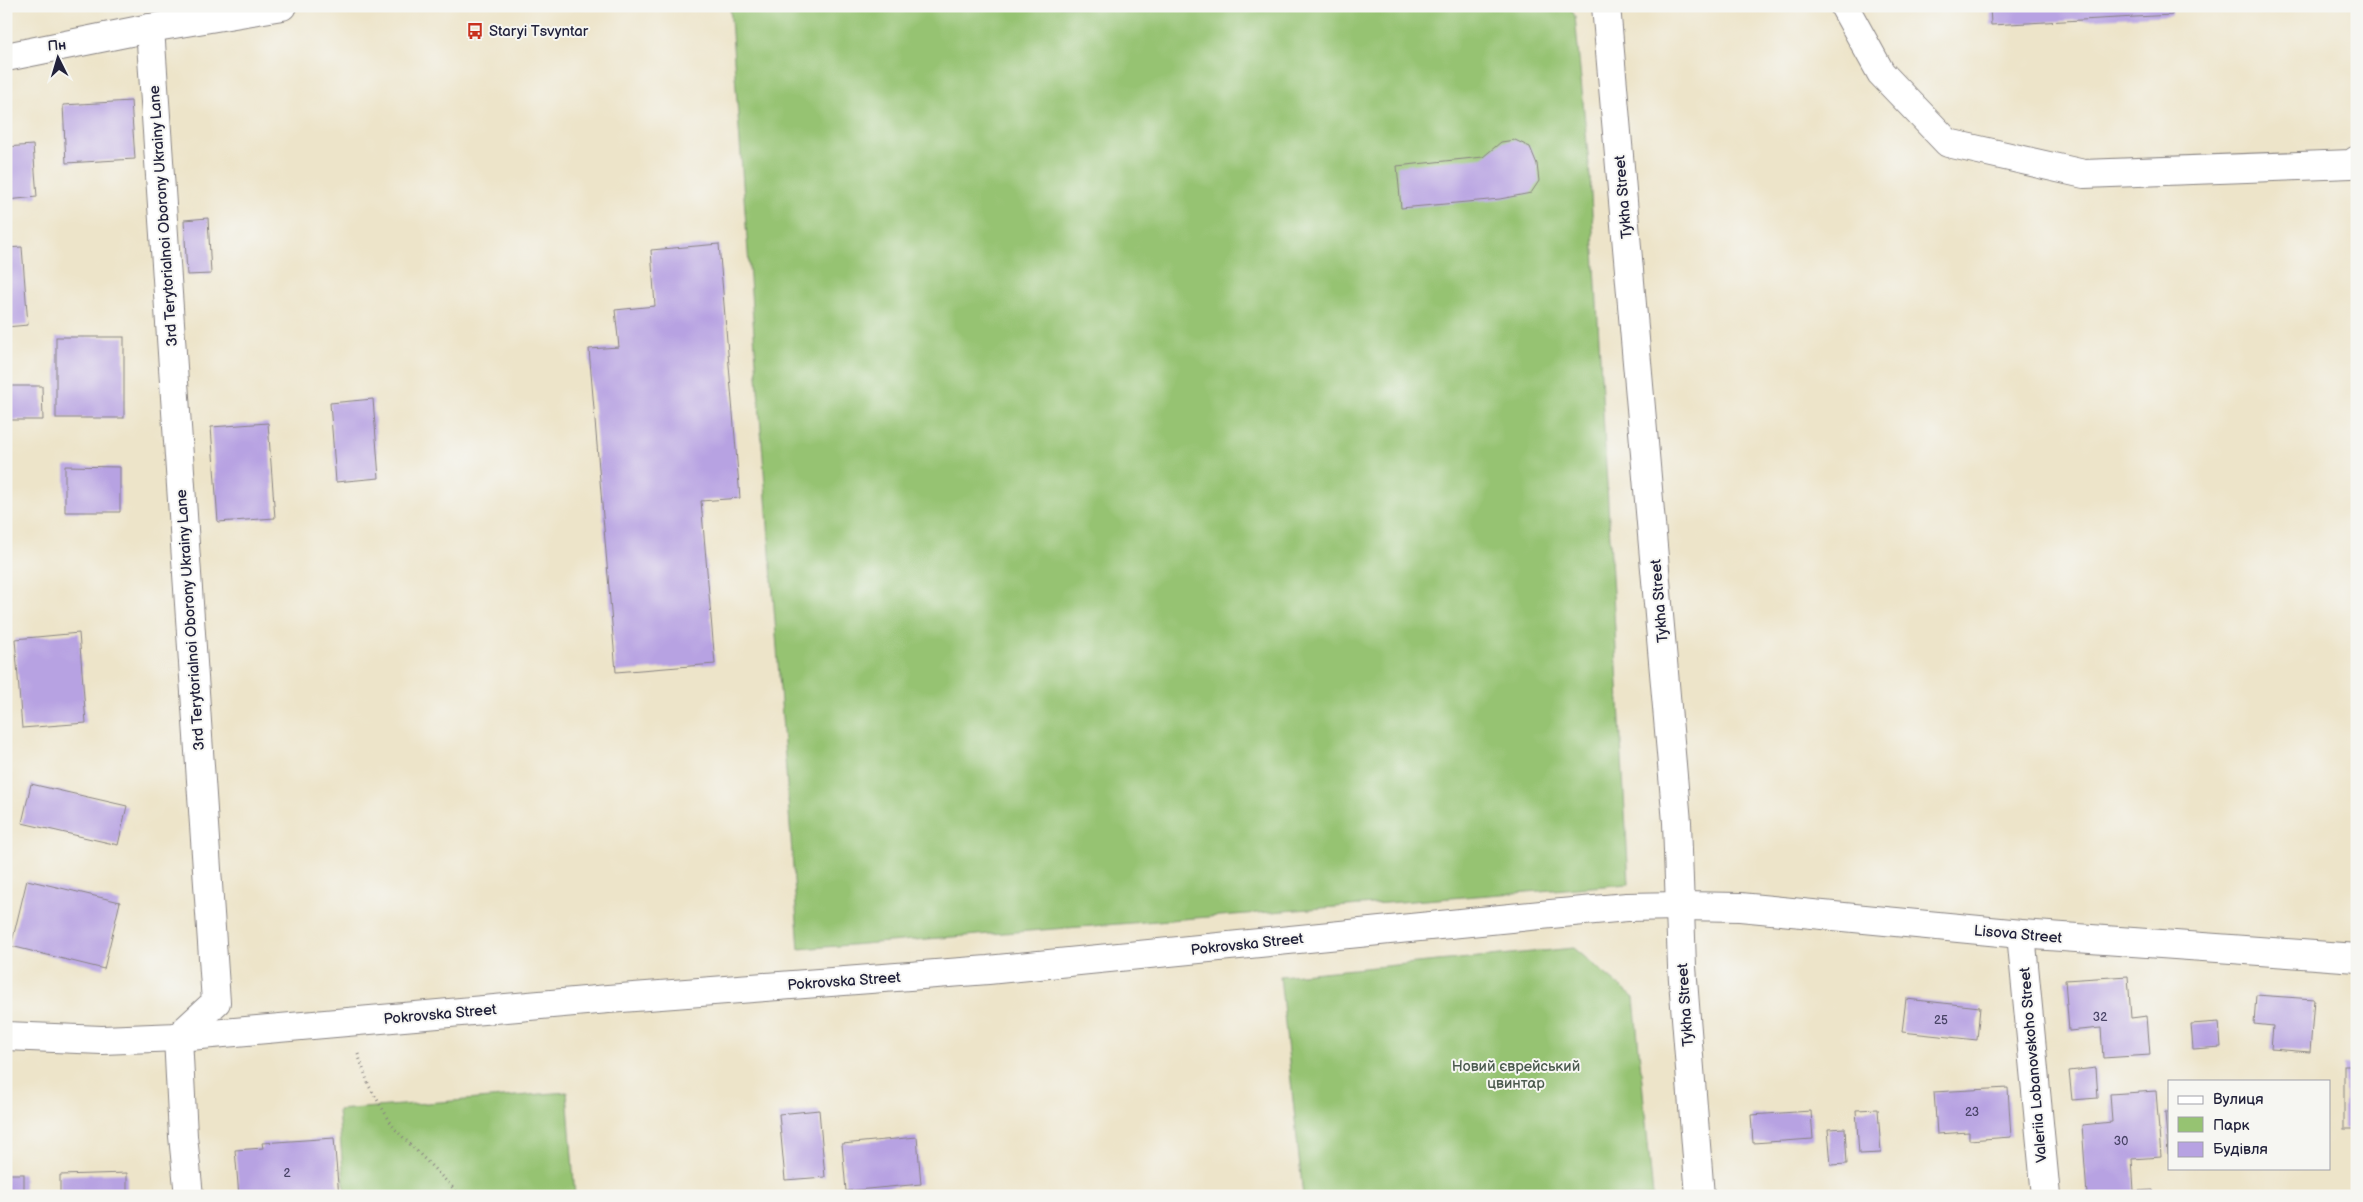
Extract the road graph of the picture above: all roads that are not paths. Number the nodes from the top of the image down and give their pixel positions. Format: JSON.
{"nodes":[{"id":1,"x":282,"y":6,"type":"edge"},
{"id":2,"x":1606,"y":6,"type":"edge"},
{"id":3,"x":1844,"y":6,"type":"edge"},
{"id":4,"x":150,"y":28,"type":"junction"},
{"id":5,"x":6,"y":57,"type":"edge"},
{"id":6,"x":2357,"y":160,"type":"edge"},
{"id":7,"x":1680,"y":906,"type":"junction"},
{"id":8,"x":2021,"y":934,"type":"junction"},
{"id":9,"x":2357,"y":958,"type":"edge"},
{"id":10,"x":6,"y":1036,"type":"edge"},
{"id":11,"x":178,"y":1037,"type":"junction"},
{"id":12,"x":189,"y":1196,"type":"edge"},
{"id":13,"x":1700,"y":1196,"type":"edge"},
{"id":14,"x":2046,"y":1196,"type":"edge"}],
"edges":[{"from":1,"to":4,"type":"street"},
{"from":2,"to":7,"type":"street","name":"Tykha Street"},
{"from":3,"to":6,"type":"street"},
{"from":4,"to":5,"type":"street"},
{"from":4,"to":11,"type":"street","name":"3rd Terytorialnoi Oborony Ukrainy Lane"},
{"from":7,"to":8,"type":"street","name":"Lisova Street"},
{"from":7,"to":11,"type":"street","name":"Pokrovska Street"},
{"from":7,"to":13,"type":"street","name":"Tykha Street"},
{"from":8,"to":9,"type":"street","name":"Lisova Street"},
{"from":8,"to":14,"type":"street","name":"Valeriia Lobanovskoho Street"},
{"from":10,"to":11,"type":"street","name":"Pokrovska Street"},
{"from":11,"to":12,"type":"street"}]}
